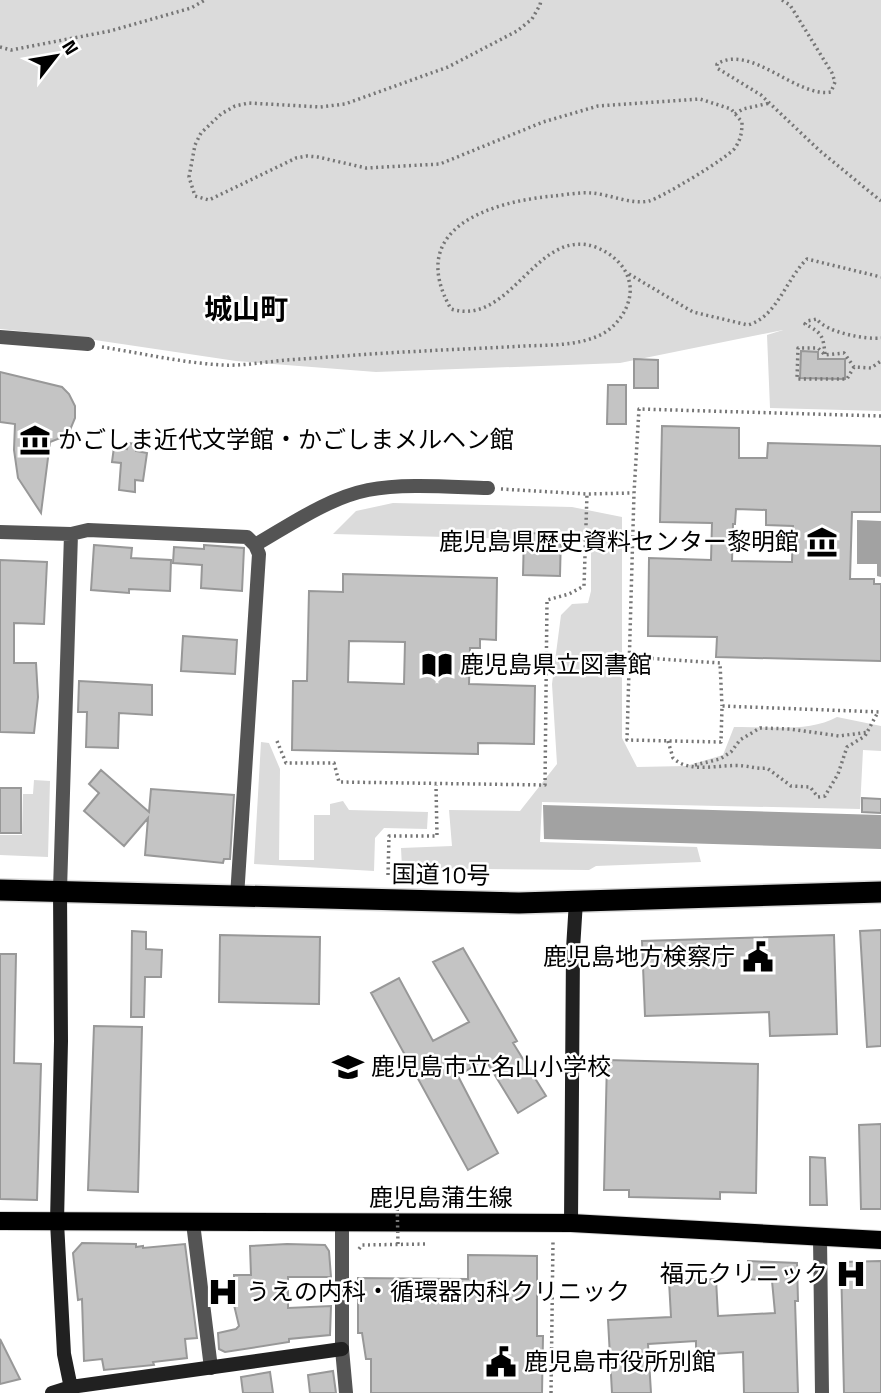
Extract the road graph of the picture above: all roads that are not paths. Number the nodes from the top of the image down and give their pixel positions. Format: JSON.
{"nodes":[{"id":1,"x":0,"y":337,"type":"edge"},
{"id":2,"x":88,"y":344,"type":"road end"},
{"id":3,"x":488,"y":488,"type":"road end"},
{"id":4,"x":0,"y":532,"type":"edge"},
{"id":5,"x":71,"y":534,"type":"junction"},
{"id":6,"x":255,"y":545,"type":"junction"},
{"id":7,"x":0,"y":890,"type":"edge"},
{"id":8,"x":60,"y":890,"type":"junction"},
{"id":9,"x":881,"y":892,"type":"edge"},
{"id":10,"x":237,"y":897,"type":"junction"},
{"id":11,"x":576,"y":901,"type":"junction"},
{"id":12,"x":0,"y":1221,"type":"edge"},
{"id":13,"x":57,"y":1222,"type":"junction"},
{"id":14,"x":193,"y":1223,"type":"junction"},
{"id":15,"x":342,"y":1223,"type":"junction"},
{"id":16,"x":571,"y":1223,"type":"junction"},
{"id":17,"x":820,"y":1238,"type":"junction"},
{"id":18,"x":881,"y":1240,"type":"edge"},
{"id":19,"x":342,"y":1349,"type":"junction"},
{"id":20,"x":211,"y":1368,"type":"junction"},
{"id":21,"x":72,"y":1390,"type":"edge"},
{"id":22,"x":52,"y":1393,"type":"edge"},
{"id":23,"x":346,"y":1393,"type":"edge"},
{"id":24,"x":822,"y":1393,"type":"edge"}],
"edges":[{"from":1,"to":2,"type":"street"},
{"from":3,"to":6,"type":"street"},
{"from":4,"to":5,"type":"street"},
{"from":5,"to":6,"type":"street"},
{"from":5,"to":8,"type":"street"},
{"from":6,"to":10,"type":"street"},
{"from":7,"to":8,"type":"highway","name":"国道10号"},
{"from":8,"to":10,"type":"highway","name":"国道10号"},
{"from":8,"to":13,"type":"street"},
{"from":9,"to":11,"type":"highway","name":"国道10号"},
{"from":10,"to":11,"type":"highway","name":"国道10号"},
{"from":11,"to":16,"type":"street"},
{"from":12,"to":13,"type":"main road","name":"鹿児島蒲生線"},
{"from":13,"to":14,"type":"main road","name":"鹿児島蒲生線"},
{"from":13,"to":21,"type":"street"},
{"from":14,"to":15,"type":"main road","name":"鹿児島蒲生線"},
{"from":14,"to":20,"type":"street"},
{"from":15,"to":16,"type":"main road","name":"鹿児島蒲生線"},
{"from":15,"to":19,"type":"street"},
{"from":16,"to":17,"type":"main road","name":"鹿児島蒲生線"},
{"from":17,"to":18,"type":"main road","name":"鹿児島蒲生線"},
{"from":17,"to":24,"type":"street"},
{"from":19,"to":20,"type":"street"},
{"from":19,"to":23,"type":"street"},
{"from":20,"to":21,"type":"street"},
{"from":21,"to":22,"type":"street"}]}
